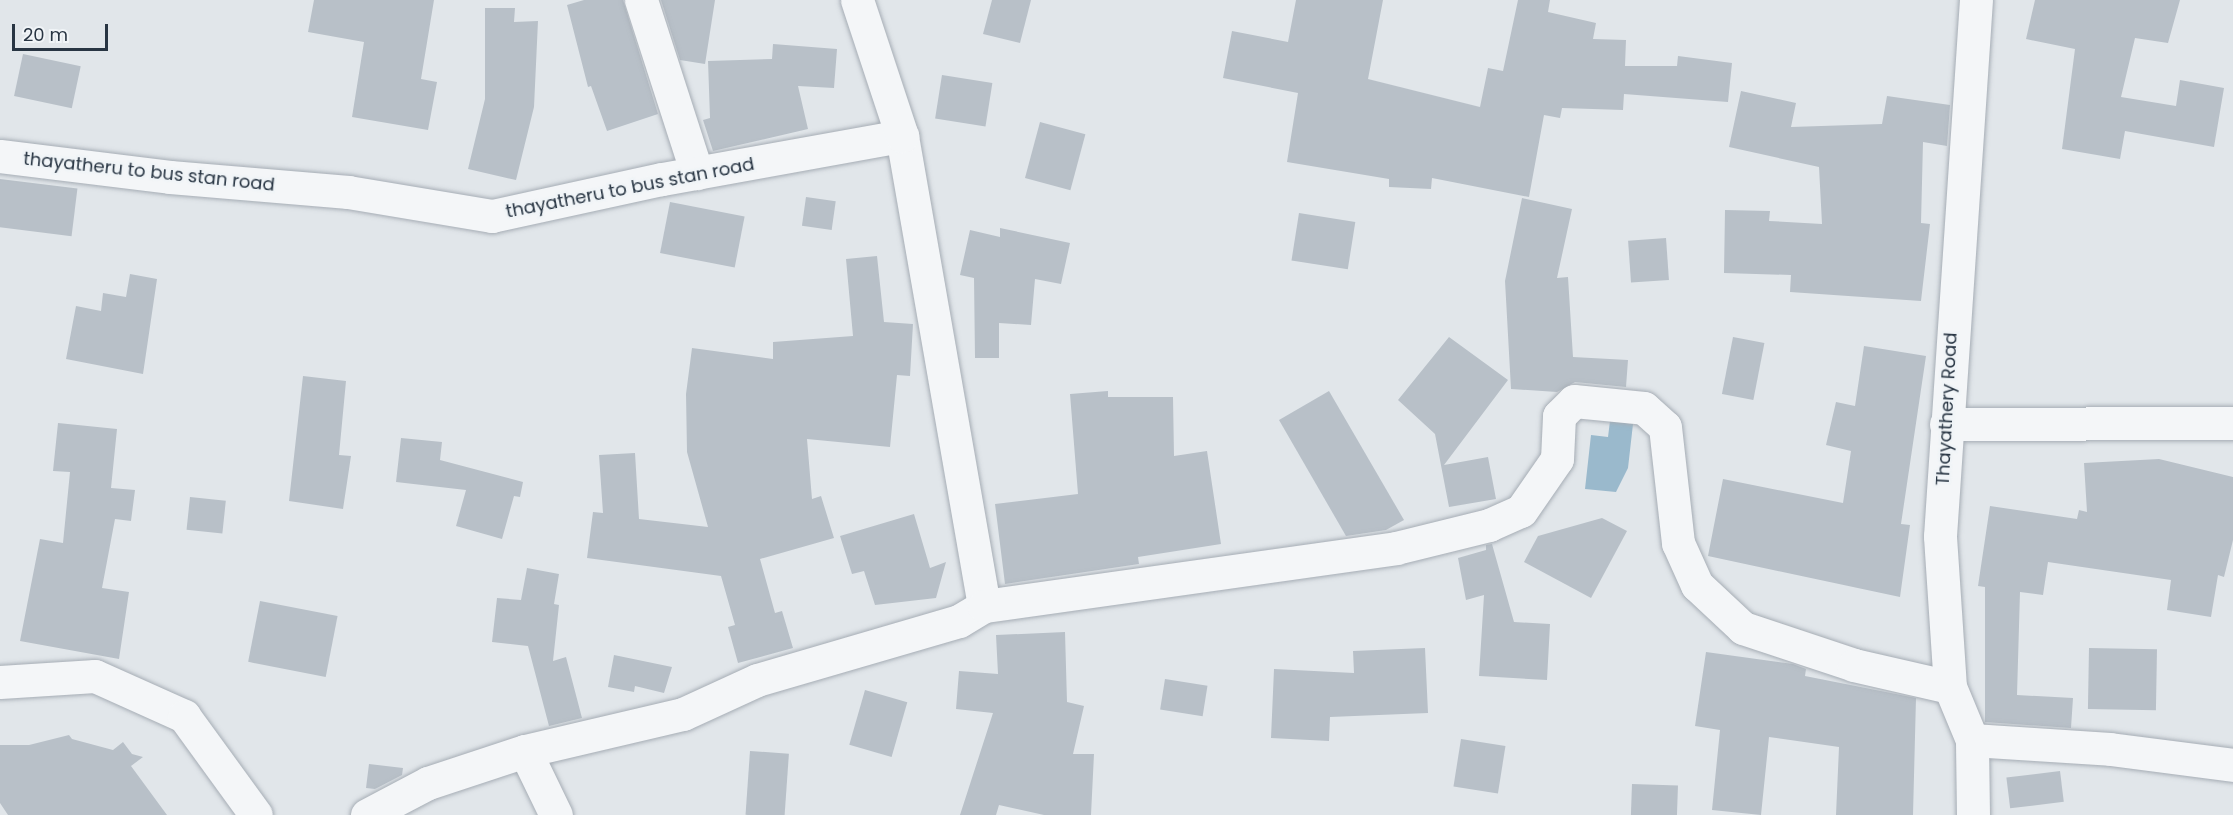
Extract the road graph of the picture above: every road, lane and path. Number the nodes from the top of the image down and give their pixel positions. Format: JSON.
{"nodes":[{"id":1,"x":641,"y":0,"type":"edge"},
{"id":2,"x":857,"y":0,"type":"edge"},
{"id":3,"x":1976,"y":0,"type":"edge"},
{"id":4,"x":902,"y":136,"type":"junction"},
{"id":5,"x":0,"y":156,"type":"edge"},
{"id":6,"x":697,"y":173,"type":"junction"},
{"id":7,"x":2233,"y":423,"type":"edge"},
{"id":8,"x":1946,"y":424,"type":"junction"},
{"id":9,"x":984,"y":606,"type":"junction"},
{"id":10,"x":0,"y":682,"type":"edge"},
{"id":11,"x":1950,"y":687,"type":"junction"},
{"id":12,"x":1972,"y":740,"type":"junction"},
{"id":13,"x":525,"y":751,"type":"junction"},
{"id":14,"x":2233,"y":765,"type":"edge"},
{"id":15,"x":256,"y":815,"type":"edge"},
{"id":16,"x":367,"y":815,"type":"edge"},
{"id":17,"x":556,"y":815,"type":"edge"},
{"id":18,"x":1973,"y":815,"type":"edge"}],
"edges":[{"from":1,"to":6,"type":"street"},
{"from":2,"to":4,"type":"street"},
{"from":3,"to":8,"type":"street","name":"Thayathery Road"},
{"from":4,"to":6,"type":"street","name":"thayatheru to bus stan road"},
{"from":4,"to":9,"type":"street"},
{"from":5,"to":6,"type":"street","name":"thayatheru to bus stan road"},
{"from":7,"to":8,"type":"street"},
{"from":8,"to":11,"type":"street","name":"Thayathery Road"},
{"from":9,"to":11,"type":"street"},
{"from":9,"to":13,"type":"street"},
{"from":10,"to":15,"type":"street"},
{"from":11,"to":12,"type":"street","name":"Thayathery Road"},
{"from":12,"to":14,"type":"street"},
{"from":12,"to":18,"type":"street","name":"Thayathery Road"},
{"from":13,"to":16,"type":"street"},
{"from":13,"to":17,"type":"street"}]}
